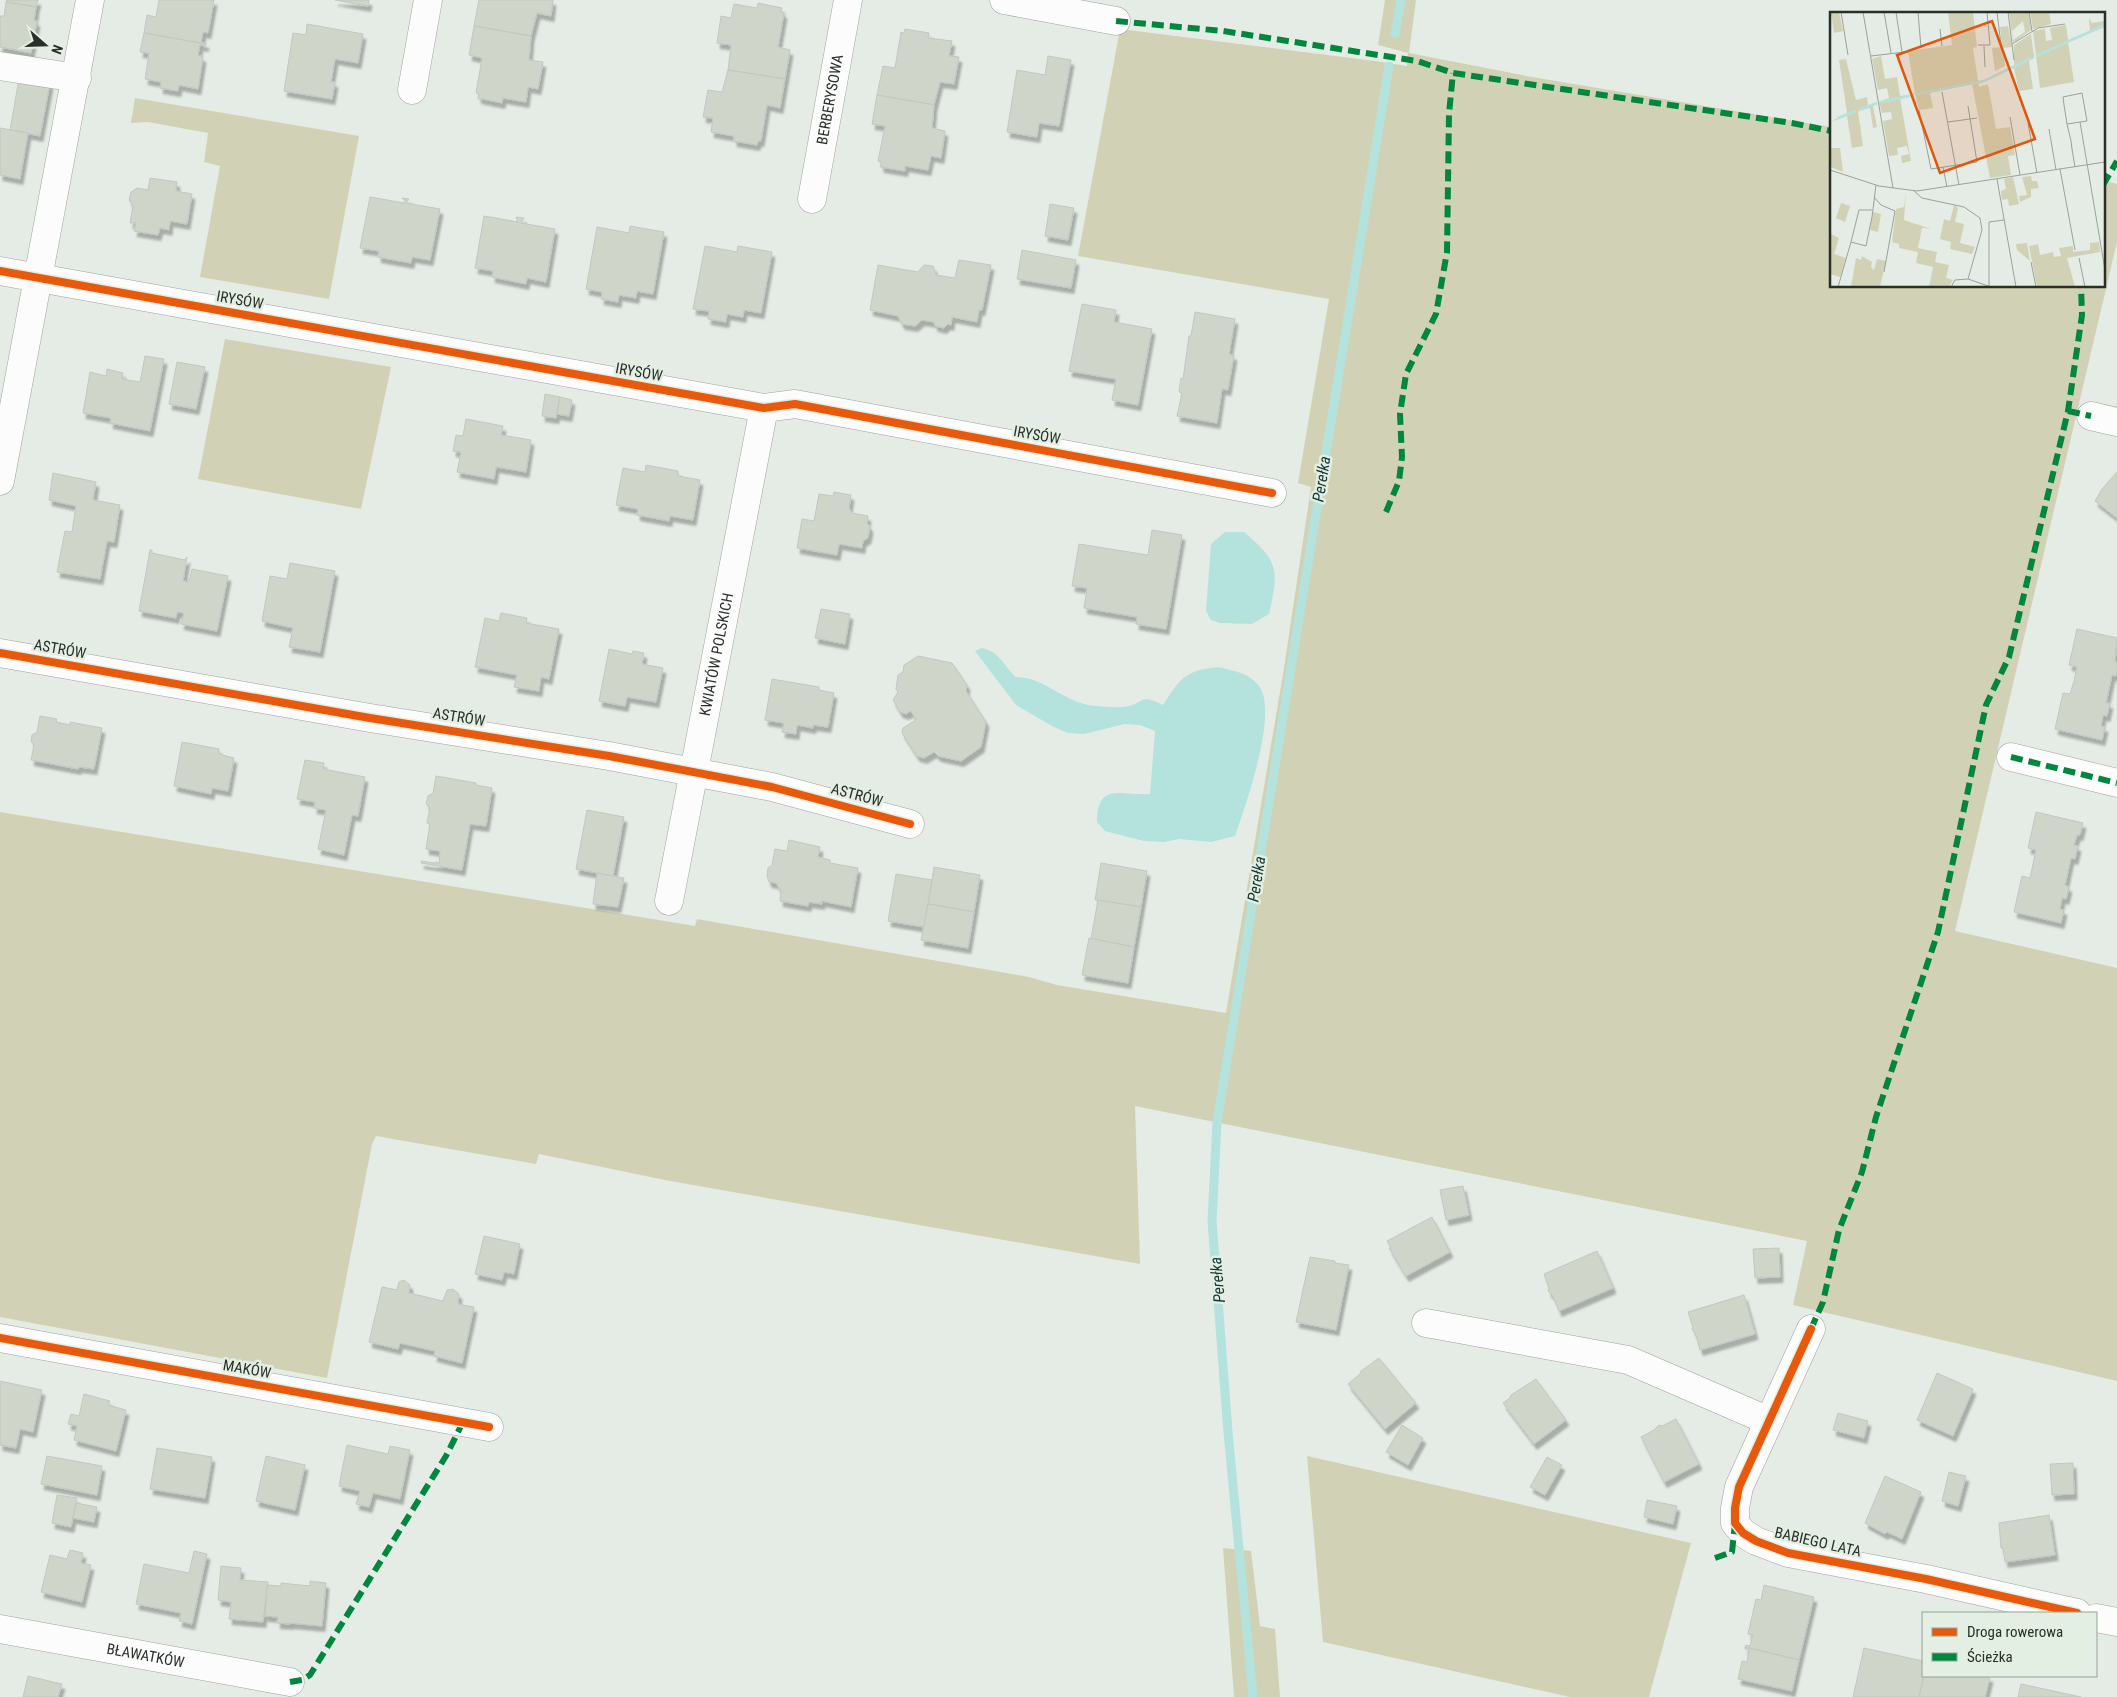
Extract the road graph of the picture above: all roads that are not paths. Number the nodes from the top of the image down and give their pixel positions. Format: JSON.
{"nodes":[{"id":1,"x":90,"y":0,"type":"edge"},
{"id":2,"x":428,"y":0,"type":"edge"},
{"id":3,"x":848,"y":0,"type":"edge"},
{"id":4,"x":1004,"y":0,"type":"edge"},
{"id":5,"x":1116,"y":21,"type":"dead end"},
{"id":6,"x":0,"y":66,"type":"edge"},
{"id":7,"x":77,"y":78,"type":"junction"},
{"id":8,"x":412,"y":90,"type":"dead end"},
{"id":9,"x":812,"y":199,"type":"dead end"},
{"id":10,"x":0,"y":271,"type":"edge"},
{"id":11,"x":38,"y":278,"type":"junction"},
{"id":12,"x":764,"y":408,"type":"junction"},
{"id":13,"x":0,"y":481,"type":"edge"},
{"id":14,"x":1272,"y":493,"type":"dead end"},
{"id":15,"x":0,"y":653,"type":"edge"},
{"id":16,"x":2011,"y":757,"type":"dead end"},
{"id":17,"x":694,"y":773,"type":"junction"},
{"id":18,"x":2117,"y":783,"type":"edge"},
{"id":19,"x":910,"y":824,"type":"dead end"},
{"id":20,"x":669,"y":901,"type":"dead end"},
{"id":21,"x":1426,"y":1323,"type":"dead end"},
{"id":22,"x":1811,"y":1329,"type":"dead end"},
{"id":23,"x":0,"y":1338,"type":"edge"},
{"id":24,"x":1769,"y":1421,"type":"junction"},
{"id":25,"x":489,"y":1427,"type":"dead end"},
{"id":26,"x":2073,"y":1612,"type":"edge"},
{"id":27,"x":2097,"y":1618,"type":"edge"},
{"id":28,"x":2117,"y":1622,"type":"edge"},
{"id":29,"x":0,"y":1629,"type":"edge"},
{"id":30,"x":290,"y":1682,"type":"dead end"}],
"edges":[{"from":1,"to":7,"type":"street"},
{"from":2,"to":8,"type":"street"},
{"from":3,"to":9,"type":"street","name":"BERBERYSOWA"},
{"from":4,"to":5,"type":"street"},
{"from":6,"to":7,"type":"street"},
{"from":7,"to":11,"type":"street"},
{"from":10,"to":11,"type":"street","name":"IRYSÓW"},
{"from":11,"to":12,"type":"street","name":"IRYSÓW"},
{"from":11,"to":13,"type":"street"},
{"from":12,"to":14,"type":"street","name":"IRYSÓW"},
{"from":12,"to":17,"type":"street","name":"KWIATÓW POLSKICH"},
{"from":15,"to":17,"type":"street","name":"ASTRÓW"},
{"from":16,"to":18,"type":"street"},
{"from":17,"to":19,"type":"street","name":"ASTRÓW"},
{"from":17,"to":20,"type":"street","name":"KWIATÓW POLSKICH"},
{"from":21,"to":24,"type":"street"},
{"from":22,"to":24,"type":"street","name":"BABIEGO LATA"},
{"from":23,"to":25,"type":"street","name":"MAKÓW"},
{"from":24,"to":26,"type":"street","name":"BABIEGO LATA"},
{"from":27,"to":28,"type":"street"},
{"from":29,"to":30,"type":"street","name":"BŁAWATKÓW"}]}
